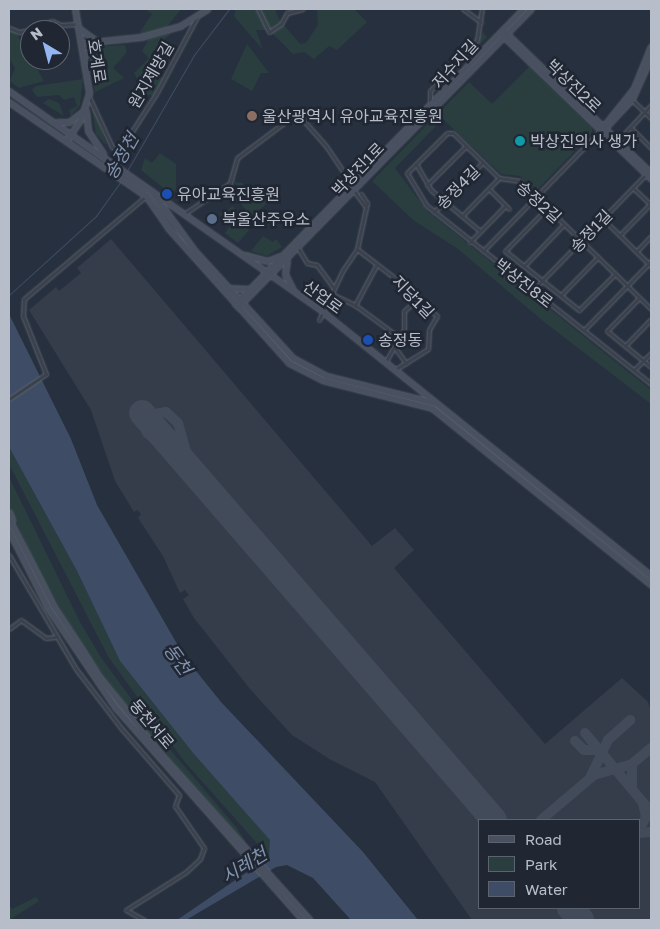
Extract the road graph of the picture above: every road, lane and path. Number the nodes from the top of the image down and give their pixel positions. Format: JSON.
{"nodes":[{"id":1,"x":75,"y":9,"type":"edge"},
{"id":2,"x":206,"y":9,"type":"edge"},
{"id":3,"x":258,"y":9,"type":"edge"},
{"id":4,"x":302,"y":9,"type":"edge"},
{"id":5,"x":463,"y":9,"type":"edge"},
{"id":6,"x":482,"y":9,"type":"edge"},
{"id":7,"x":523,"y":9,"type":"edge"},
{"id":8,"x":531,"y":9,"type":"edge"},
{"id":9,"x":197,"y":17,"type":"junction"},
{"id":10,"x":481,"y":22,"type":"junction"},
{"id":11,"x":70,"y":25,"type":"edge"},
{"id":12,"x":78,"y":25,"type":"junction"},
{"id":13,"x":504,"y":33,"type":"junction"},
{"id":14,"x":98,"y":40,"type":"junction"},
{"id":15,"x":82,"y":43,"type":"junction"},
{"id":16,"x":651,"y":46,"type":"edge"},
{"id":17,"x":651,"y":57,"type":"edge"},
{"id":18,"x":84,"y":58,"type":"junction"},
{"id":19,"x":9,"y":91,"type":"edge"},
{"id":20,"x":88,"y":97,"type":"junction"},
{"id":21,"x":630,"y":98,"type":"junction"},
{"id":22,"x":9,"y":102,"type":"edge"},
{"id":23,"x":430,"y":104,"type":"junction"},
{"id":24,"x":86,"y":105,"type":"junction"},
{"id":25,"x":651,"y":105,"type":"edge"},
{"id":26,"x":646,"y":112,"type":"junction"},
{"id":27,"x":651,"y":118,"type":"edge"},
{"id":28,"x":53,"y":121,"type":"junction"},
{"id":29,"x":603,"y":128,"type":"junction"},
{"id":30,"x":631,"y":128,"type":"junction"},
{"id":31,"x":71,"y":133,"type":"junction"},
{"id":32,"x":624,"y":134,"type":"dead end"},
{"id":33,"x":66,"y":141,"type":"junction"},
{"id":34,"x":466,"y":146,"type":"junction"},
{"id":35,"x":651,"y":148,"type":"edge"},
{"id":36,"x":108,"y":159,"type":"junction"},
{"id":37,"x":483,"y":162,"type":"junction"},
{"id":38,"x":416,"y":164,"type":"junction"},
{"id":39,"x":649,"y":172,"type":"edge"},
{"id":40,"x":407,"y":174,"type":"joint"},
{"id":41,"x":499,"y":178,"type":"junction"},
{"id":42,"x":348,"y":179,"type":"dead end"},
{"id":43,"x":651,"y":179,"type":"edge"},
{"id":44,"x":428,"y":185,"type":"junction"},
{"id":45,"x":633,"y":188,"type":"junction"},
{"id":46,"x":489,"y":189,"type":"junction"},
{"id":47,"x":151,"y":190,"type":"junction"},
{"id":48,"x":354,"y":191,"type":"junction"},
{"id":49,"x":360,"y":194,"type":"dead end"},
{"id":50,"x":146,"y":196,"type":"junction"},
{"id":51,"x":536,"y":197,"type":"junction"},
{"id":52,"x":444,"y":201,"type":"junction"},
{"id":53,"x":651,"y":205,"type":"edge"},
{"id":54,"x":505,"y":206,"type":"junction"},
{"id":55,"x":367,"y":207,"type":"junction"},
{"id":56,"x":547,"y":208,"type":"junction"},
{"id":57,"x":509,"y":209,"type":"dead end"},
{"id":58,"x":434,"y":212,"type":"junction"},
{"id":59,"x":184,"y":214,"type":"junction"},
{"id":60,"x":462,"y":216,"type":"junction"},
{"id":61,"x":603,"y":219,"type":"junction"},
{"id":62,"x":564,"y":224,"type":"junction"},
{"id":63,"x":480,"y":231,"type":"junction"},
{"id":64,"x":620,"y":235,"type":"junction"},
{"id":65,"x":651,"y":236,"type":"edge"},
{"id":66,"x":581,"y":241,"type":"junction"},
{"id":67,"x":470,"y":242,"type":"junction"},
{"id":68,"x":298,"y":248,"type":"junction"},
{"id":69,"x":358,"y":249,"type":"junction"},
{"id":70,"x":483,"y":251,"type":"junction"},
{"id":71,"x":636,"y":252,"type":"junction"},
{"id":72,"x":240,"y":253,"type":"junction"},
{"id":73,"x":287,"y":255,"type":"junction"},
{"id":74,"x":598,"y":257,"type":"junction"},
{"id":75,"x":650,"y":263,"type":"edge"},
{"id":76,"x":378,"y":264,"type":"junction"},
{"id":77,"x":524,"y":266,"type":"junction"},
{"id":78,"x":269,"y":274,"type":"junction"},
{"id":79,"x":615,"y":274,"type":"junction"},
{"id":80,"x":542,"y":280,"type":"junction"},
{"id":81,"x":627,"y":286,"type":"junction"},
{"id":82,"x":227,"y":287,"type":"junction"},
{"id":83,"x":334,"y":288,"type":"junction"},
{"id":84,"x":252,"y":290,"type":"junction"},
{"id":85,"x":533,"y":290,"type":"junction"},
{"id":86,"x":295,"y":292,"type":"junction"},
{"id":87,"x":332,"y":293,"type":"junction"},
{"id":88,"x":561,"y":295,"type":"junction"},
{"id":89,"x":639,"y":298,"type":"junction"},
{"id":90,"x":418,"y":299,"type":"junction"},
{"id":91,"x":238,"y":304,"type":"junction"},
{"id":92,"x":355,"y":305,"type":"junction"},
{"id":93,"x":651,"y":309,"type":"edge"},
{"id":94,"x":249,"y":312,"type":"junction"},
{"id":95,"x":323,"y":312,"type":"junction"},
{"id":96,"x":651,"y":319,"type":"edge"},
{"id":97,"x":319,"y":320,"type":"dead end"},
{"id":98,"x":584,"y":330,"type":"junction"},
{"id":99,"x":400,"y":338,"type":"junction"},
{"id":100,"x":625,"y":346,"type":"junction"},
{"id":101,"x":394,"y":348,"type":"junction"},
{"id":102,"x":651,"y":353,"type":"edge"},
{"id":103,"x":644,"y":361,"type":"junction"},
{"id":104,"x":386,"y":362,"type":"junction"},
{"id":105,"x":406,"y":364,"type":"junction"},
{"id":106,"x":651,"y":367,"type":"edge"},
{"id":107,"x":396,"y":369,"type":"junction"},
{"id":108,"x":634,"y":370,"type":"junction"},
{"id":109,"x":651,"y":384,"type":"edge"},
{"id":110,"x":9,"y":399,"type":"edge"},
{"id":111,"x":443,"y":407,"type":"junction"},
{"id":112,"x":9,"y":512,"type":"edge"},
{"id":113,"x":9,"y":519,"type":"edge"},
{"id":114,"x":9,"y":531,"type":"edge"},
{"id":115,"x":9,"y":536,"type":"edge"},
{"id":116,"x":605,"y":548,"type":"junction"},
{"id":117,"x":9,"y":555,"type":"edge"},
{"id":118,"x":25,"y":559,"type":"junction"},
{"id":119,"x":651,"y":574,"type":"edge"},
{"id":120,"x":651,"y":585,"type":"edge"},
{"id":121,"x":651,"y":589,"type":"edge"},
{"id":122,"x":9,"y":629,"type":"edge"},
{"id":123,"x":56,"y":636,"type":"junction"},
{"id":124,"x":281,"y":891,"type":"junction"},
{"id":125,"x":144,"y":920,"type":"edge"},
{"id":126,"x":303,"y":920,"type":"edge"},
{"id":127,"x":310,"y":920,"type":"edge"}],
"edges":[{"from":1,"to":12,"type":"main road","name":"호계로"},
{"from":2,"to":9,"type":"main road","name":"원지제방길"},
{"from":3,"to":4,"type":"street"},
{"from":5,"to":10,"type":"street","name":"저수지길"},
{"from":6,"to":10,"type":"street","name":"저수지길"},
{"from":7,"to":13,"type":"main road","name":"박상진1로"},
{"from":8,"to":13,"type":"main road","name":"박상진1로"},
{"from":9,"to":14,"type":"main road"},
{"from":9,"to":20,"type":"street","name":"원지제방길"},
{"from":10,"to":23,"type":"street","name":"저수지길"},
{"from":11,"to":12,"type":"street"},
{"from":12,"to":14,"type":"main road"},
{"from":12,"to":15,"type":"main road","name":"호계로"},
{"from":13,"to":23,"type":"main road","name":"박상진1로"},
{"from":13,"to":29,"type":"main road","name":"박상진2로"},
{"from":13,"to":48,"type":"main road","name":"박상진1로"},
{"from":14,"to":15,"type":"main road"},
{"from":14,"to":18,"type":"main road"},
{"from":15,"to":18,"type":"main road","name":"호계로"},
{"from":16,"to":21,"type":"main road"},
{"from":17,"to":21,"type":"main road"},
{"from":18,"to":20,"type":"main road","name":"호계로"},
{"from":19,"to":28,"type":"main road","name":"산업로"},
{"from":20,"to":24,"type":"main road","name":"호계로"},
{"from":21,"to":26,"type":"street"},
{"from":21,"to":29,"type":"main road"},
{"from":22,"to":33,"type":"main road"},
{"from":23,"to":73,"type":"main road","name":"박상진1로"},
{"from":24,"to":28,"type":"main road"},
{"from":24,"to":31,"type":"main road","name":"호계로"},
{"from":24,"to":36,"type":"main road"},
{"from":25,"to":26,"type":"street"},
{"from":26,"to":27,"type":"street"},
{"from":26,"to":30,"type":"street"},
{"from":28,"to":31,"type":"main road","name":"산업로"},
{"from":29,"to":39,"type":"main road","name":"박상진2로"},
{"from":29,"to":51,"type":"street"},
{"from":30,"to":32,"type":"street"},
{"from":30,"to":35,"type":"street"},
{"from":31,"to":33,"type":"main road","name":"호계로"},
{"from":31,"to":36,"type":"main road","name":"산업로"},
{"from":33,"to":50,"type":"main road"},
{"from":34,"to":37,"type":"street","name":"송정2길"},
{"from":34,"to":38,"type":"street","name":"송정2길"},
{"from":34,"to":44,"type":"street"},
{"from":36,"to":47,"type":"main road","name":"산업로"},
{"from":37,"to":41,"type":"street","name":"송정2길"},
{"from":37,"to":52,"type":"street","name":"송정4길"},
{"from":38,"to":40,"type":"street","name":"송정2길"},
{"from":38,"to":44,"type":"street"},
{"from":39,"to":43,"type":"main road","name":"박상진2로"},
{"from":39,"to":45,"type":"street","name":"송정1길"},
{"from":40,"to":58,"type":"street","name":"박상진8로"},
{"from":41,"to":46,"type":"street"},
{"from":41,"to":51,"type":"street","name":"송정2길"},
{"from":42,"to":59,"type":"street"},
{"from":44,"to":52,"type":"street"},
{"from":45,"to":53,"type":"street"},
{"from":45,"to":61,"type":"street","name":"송정1길"},
{"from":46,"to":54,"type":"street"},
{"from":46,"to":60,"type":"street"},
{"from":47,"to":50,"type":"street"},
{"from":47,"to":59,"type":"main road","name":"산업로"},
{"from":47,"to":82,"type":"main road"},
{"from":48,"to":55,"type":"street"},
{"from":48,"to":68,"type":"main road","name":"박상진1로"},
{"from":49,"to":55,"type":"street"},
{"from":50,"to":91,"type":"main road"},
{"from":50,"to":110,"type":"street"},
{"from":51,"to":56,"type":"street","name":"송정2길"},
{"from":51,"to":70,"type":"street"},
{"from":52,"to":58,"type":"street","name":"송정4길"},
{"from":52,"to":60,"type":"street"},
{"from":53,"to":64,"type":"street"},
{"from":54,"to":57,"type":"street"},
{"from":54,"to":63,"type":"street"},
{"from":55,"to":69,"type":"street"},
{"from":56,"to":62,"type":"street","name":"송정2길"},
{"from":56,"to":77,"type":"street"},
{"from":58,"to":67,"type":"street","name":"박상진8로"},
{"from":59,"to":72,"type":"main road","name":"산업로"},
{"from":60,"to":63,"type":"street"},
{"from":61,"to":64,"type":"street"},
{"from":61,"to":66,"type":"street","name":"송정1길"},
{"from":62,"to":66,"type":"street","name":"송정2길"},
{"from":62,"to":77,"type":"street"},
{"from":63,"to":67,"type":"street"},
{"from":64,"to":71,"type":"street"},
{"from":65,"to":71,"type":"street"},
{"from":66,"to":74,"type":"street","name":"송정2길"},
{"from":66,"to":80,"type":"street","name":"송정1길"},
{"from":67,"to":70,"type":"street","name":"박상진8로"},
{"from":68,"to":73,"type":"main road","name":"박상진1로"},
{"from":68,"to":83,"type":"street"},
{"from":69,"to":76,"type":"street","name":"지당1길"},
{"from":69,"to":83,"type":"street"},
{"from":70,"to":85,"type":"street","name":"박상진8로"},
{"from":71,"to":75,"type":"street"},
{"from":72,"to":73,"type":"main road"},
{"from":72,"to":78,"type":"main road","name":"산업로"},
{"from":73,"to":78,"type":"main road","name":"박상진1로"},
{"from":73,"to":86,"type":"main road"},
{"from":74,"to":79,"type":"street","name":"송정2길"},
{"from":74,"to":88,"type":"street"},
{"from":75,"to":81,"type":"street"},
{"from":76,"to":90,"type":"street","name":"지당1길"},
{"from":76,"to":92,"type":"street"},
{"from":77,"to":80,"type":"street"},
{"from":78,"to":84,"type":"main road","name":"박상진1로"},
{"from":78,"to":86,"type":"main road","name":"산업로"},
{"from":79,"to":81,"type":"street","name":"송정2길"},
{"from":79,"to":88,"type":"street"},
{"from":80,"to":85,"type":"street","name":"송정1길"},
{"from":80,"to":88,"type":"street"},
{"from":81,"to":89,"type":"street","name":"송정2길"},
{"from":81,"to":98,"type":"street"},
{"from":82,"to":84,"type":"main road"},
{"from":82,"to":91,"type":"main road"},
{"from":83,"to":87,"type":"street"},
{"from":84,"to":91,"type":"main road","name":"박상진1로"},
{"from":84,"to":94,"type":"main road"},
{"from":85,"to":98,"type":"street","name":"박상진8로"},
{"from":86,"to":95,"type":"main road","name":"산업로"},
{"from":87,"to":92,"type":"street"},
{"from":87,"to":95,"type":"street"},
{"from":89,"to":93,"type":"street","name":"송정2길"},
{"from":89,"to":100,"type":"street"},
{"from":90,"to":99,"type":"street"},
{"from":90,"to":105,"type":"street","name":"지당1길"},
{"from":91,"to":94,"type":"main road"},
{"from":91,"to":116,"type":"main road"},
{"from":92,"to":99,"type":"street"},
{"from":94,"to":111,"type":"main road"},
{"from":95,"to":97,"type":"street"},
{"from":95,"to":104,"type":"main road","name":"산업로"},
{"from":96,"to":100,"type":"street"},
{"from":98,"to":108,"type":"street","name":"박상진8로"},
{"from":99,"to":101,"type":"street"},
{"from":100,"to":103,"type":"street"},
{"from":101,"to":104,"type":"street"},
{"from":101,"to":105,"type":"street"},
{"from":102,"to":103,"type":"street"},
{"from":103,"to":106,"type":"street"},
{"from":103,"to":108,"type":"street"},
{"from":104,"to":107,"type":"main road","name":"산업로"},
{"from":105,"to":107,"type":"street","name":"지당1길"},
{"from":107,"to":111,"type":"main road","name":"산업로"},
{"from":108,"to":109,"type":"street","name":"박상진8로"},
{"from":111,"to":119,"type":"main road","name":"산업로"},
{"from":112,"to":118,"type":"main road"},
{"from":113,"to":118,"type":"main road","name":"동천서로"},
{"from":114,"to":118,"type":"main road","name":"동천서로"},
{"from":115,"to":118,"type":"main road"},
{"from":116,"to":120,"type":"main road"},
{"from":116,"to":121,"type":"main road"},
{"from":117,"to":123,"type":"street"},
{"from":118,"to":124,"type":"main road","name":"동천서로"},
{"from":122,"to":123,"type":"street"},
{"from":123,"to":125,"type":"street"},
{"from":124,"to":126,"type":"main road","name":"동천서로"},
{"from":124,"to":127,"type":"main road","name":"동천서로"}]}
